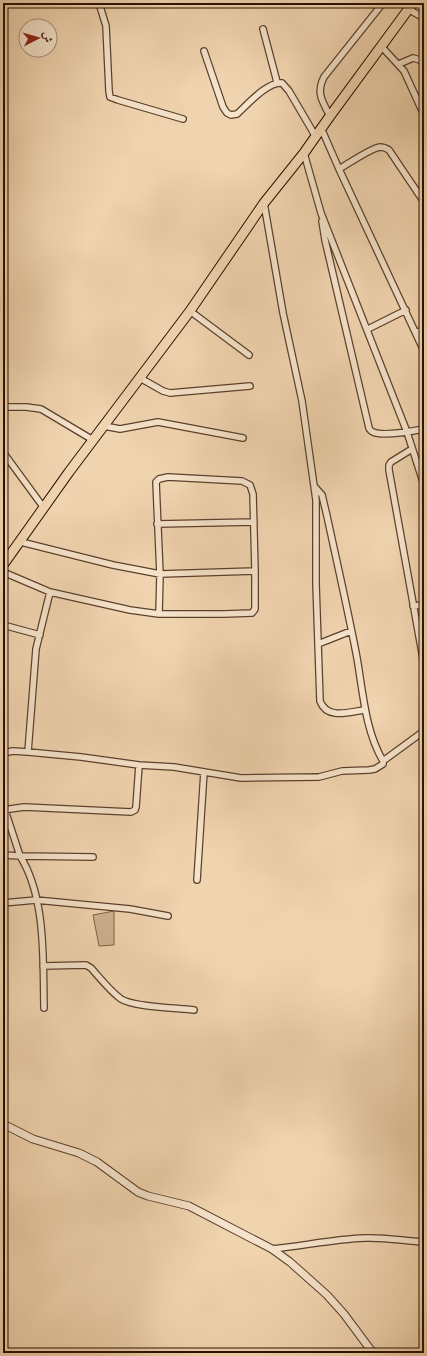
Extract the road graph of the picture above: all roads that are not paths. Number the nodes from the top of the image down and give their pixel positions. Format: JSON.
{"nodes":[{"id":1,"x":99,"y":3,"type":"edge"},
{"id":2,"x":383,"y":3,"type":"edge"},
{"id":3,"x":408,"y":5,"type":"edge"},
{"id":4,"x":424,"y":18,"type":"edge"},
{"id":5,"x":262,"y":29,"type":"dead end"},
{"id":6,"x":381,"y":46,"type":"junction"},
{"id":7,"x":204,"y":51,"type":"dead end"},
{"id":8,"x":398,"y":64,"type":"junction"},
{"id":9,"x":424,"y":64,"type":"edge"},
{"id":10,"x":277,"y":82,"type":"junction"},
{"id":11,"x":424,"y":115,"type":"edge"},
{"id":12,"x":330,"y":116,"type":"junction"},
{"id":13,"x":183,"y":119,"type":"dead end"},
{"id":14,"x":322,"y":130,"type":"junction"},
{"id":15,"x":316,"y":137,"type":"junction"},
{"id":16,"x":304,"y":153,"type":"junction"},
{"id":17,"x":338,"y":169,"type":"junction"},
{"id":18,"x":424,"y":202,"type":"edge"},
{"id":19,"x":264,"y":203,"type":"junction"},
{"id":20,"x":321,"y":213,"type":"junction"},
{"id":21,"x":348,"y":282,"type":"junction"},
{"id":22,"x":336,"y":286,"type":"junction"},
{"id":23,"x":406,"y":310,"type":"junction"},
{"id":24,"x":190,"y":311,"type":"junction"},
{"id":25,"x":368,"y":329,"type":"junction"},
{"id":26,"x":424,"y":329,"type":"edge"},
{"id":27,"x":416,"y":333,"type":"junction"},
{"id":28,"x":424,"y":351,"type":"edge"},
{"id":29,"x":249,"y":355,"type":"dead end"},
{"id":30,"x":140,"y":378,"type":"junction"},
{"id":31,"x":250,"y":386,"type":"dead end"},
{"id":32,"x":3,"y":408,"type":"edge"},
{"id":33,"x":104,"y":426,"type":"junction"},
{"id":34,"x":424,"y":429,"type":"edge"},
{"id":35,"x":407,"y":432,"type":"junction"},
{"id":36,"x":243,"y":438,"type":"dead end"},
{"id":37,"x":93,"y":440,"type":"junction"},
{"id":38,"x":412,"y":449,"type":"junction"},
{"id":39,"x":3,"y":452,"type":"edge"},
{"id":40,"x":424,"y":485,"type":"edge"},
{"id":41,"x":314,"y":486,"type":"junction"},
{"id":42,"x":44,"y":508,"type":"junction"},
{"id":43,"x":327,"y":516,"type":"junction"},
{"id":44,"x":254,"y":522,"type":"junction"},
{"id":45,"x":157,"y":524,"type":"junction"},
{"id":46,"x":315,"y":524,"type":"junction"},
{"id":47,"x":20,"y":542,"type":"junction"},
{"id":48,"x":3,"y":565,"type":"edge"},
{"id":49,"x":256,"y":571,"type":"junction"},
{"id":50,"x":3,"y":572,"type":"edge"},
{"id":51,"x":160,"y":574,"type":"junction"},
{"id":52,"x":50,"y":592,"type":"junction"},
{"id":53,"x":424,"y":605,"type":"edge"},
{"id":54,"x":413,"y":606,"type":"junction"},
{"id":55,"x":159,"y":614,"type":"junction"},
{"id":56,"x":3,"y":625,"type":"edge"},
{"id":57,"x":351,"y":630,"type":"junction"},
{"id":58,"x":40,"y":635,"type":"junction"},
{"id":59,"x":318,"y":644,"type":"junction"},
{"id":60,"x":424,"y":664,"type":"edge"},
{"id":61,"x":364,"y":710,"type":"junction"},
{"id":62,"x":424,"y":731,"type":"edge"},
{"id":63,"x":28,"y":752,"type":"junction"},
{"id":64,"x":3,"y":753,"type":"edge"},
{"id":65,"x":382,"y":761,"type":"junction"},
{"id":66,"x":139,"y":764,"type":"junction"},
{"id":67,"x":204,"y":772,"type":"junction"},
{"id":68,"x":4,"y":810,"type":"edge"},
{"id":69,"x":3,"y":856,"type":"edge"},
{"id":70,"x":20,"y":856,"type":"junction"},
{"id":71,"x":93,"y":857,"type":"dead end"},
{"id":72,"x":197,"y":880,"type":"dead end"},
{"id":73,"x":36,"y":900,"type":"junction"},
{"id":74,"x":3,"y":903,"type":"edge"},
{"id":75,"x":168,"y":916,"type":"dead end"},
{"id":76,"x":43,"y":966,"type":"junction"},
{"id":77,"x":44,"y":1008,"type":"dead end"},
{"id":78,"x":194,"y":1010,"type":"dead end"},
{"id":79,"x":3,"y":1124,"type":"edge"},
{"id":80,"x":424,"y":1242,"type":"edge"},
{"id":81,"x":272,"y":1249,"type":"junction"},
{"id":82,"x":373,"y":1353,"type":"edge"}],
"edges":[{"from":1,"to":13,"type":"street"},
{"from":2,"to":12,"type":"street"},
{"from":3,"to":4,"type":"street"},
{"from":3,"to":6,"type":"main road"},
{"from":5,"to":10,"type":"street"},
{"from":6,"to":8,"type":"street"},
{"from":6,"to":12,"type":"main road"},
{"from":7,"to":10,"type":"street"},
{"from":8,"to":9,"type":"street"},
{"from":8,"to":11,"type":"street"},
{"from":10,"to":15,"type":"street"},
{"from":12,"to":14,"type":"main road"},
{"from":14,"to":15,"type":"main road"},
{"from":14,"to":17,"type":"street"},
{"from":15,"to":16,"type":"main road"},
{"from":16,"to":19,"type":"main road"},
{"from":16,"to":20,"type":"street"},
{"from":17,"to":18,"type":"street"},
{"from":17,"to":23,"type":"street"},
{"from":19,"to":24,"type":"main road"},
{"from":19,"to":41,"type":"street"},
{"from":20,"to":21,"type":"street"},
{"from":20,"to":22,"type":"street"},
{"from":21,"to":22,"type":"street"},
{"from":21,"to":25,"type":"street"},
{"from":22,"to":35,"type":"street"},
{"from":23,"to":25,"type":"street"},
{"from":23,"to":27,"type":"street"},
{"from":24,"to":29,"type":"street"},
{"from":24,"to":30,"type":"main road"},
{"from":25,"to":35,"type":"street"},
{"from":26,"to":27,"type":"street"},
{"from":27,"to":28,"type":"street"},
{"from":30,"to":31,"type":"street"},
{"from":30,"to":33,"type":"main road"},
{"from":32,"to":37,"type":"street"},
{"from":33,"to":36,"type":"street"},
{"from":33,"to":37,"type":"main road"},
{"from":34,"to":35,"type":"street"},
{"from":35,"to":38,"type":"street"},
{"from":37,"to":42,"type":"main road"},
{"from":38,"to":40,"type":"street"},
{"from":38,"to":54,"type":"street"},
{"from":39,"to":42,"type":"street"},
{"from":41,"to":43,"type":"street"},
{"from":41,"to":46,"type":"street"},
{"from":42,"to":47,"type":"main road"},
{"from":43,"to":46,"type":"street"},
{"from":43,"to":57,"type":"street"},
{"from":44,"to":45,"type":"street"},
{"from":44,"to":45,"type":"street"},
{"from":44,"to":49,"type":"street"},
{"from":45,"to":51,"type":"street"},
{"from":46,"to":59,"type":"street"},
{"from":47,"to":48,"type":"main road"},
{"from":47,"to":51,"type":"street"},
{"from":49,"to":51,"type":"street"},
{"from":49,"to":55,"type":"street"},
{"from":50,"to":52,"type":"street"},
{"from":51,"to":55,"type":"street"},
{"from":52,"to":55,"type":"street"},
{"from":52,"to":58,"type":"street"},
{"from":53,"to":54,"type":"street"},
{"from":54,"to":60,"type":"street"},
{"from":56,"to":58,"type":"street"},
{"from":57,"to":59,"type":"street"},
{"from":57,"to":61,"type":"street"},
{"from":58,"to":63,"type":"street"},
{"from":59,"to":61,"type":"street"},
{"from":61,"to":65,"type":"street"},
{"from":62,"to":65,"type":"street"},
{"from":63,"to":64,"type":"street"},
{"from":63,"to":66,"type":"street"},
{"from":65,"to":67,"type":"street"},
{"from":66,"to":67,"type":"street"},
{"from":66,"to":68,"type":"street"},
{"from":67,"to":72,"type":"street"},
{"from":68,"to":70,"type":"street"},
{"from":69,"to":70,"type":"street"},
{"from":70,"to":71,"type":"street"},
{"from":70,"to":73,"type":"street"},
{"from":73,"to":74,"type":"street"},
{"from":73,"to":75,"type":"street"},
{"from":73,"to":76,"type":"street"},
{"from":76,"to":77,"type":"street"},
{"from":76,"to":78,"type":"street"},
{"from":79,"to":81,"type":"street"},
{"from":80,"to":81,"type":"street"},
{"from":81,"to":82,"type":"street"}]}
